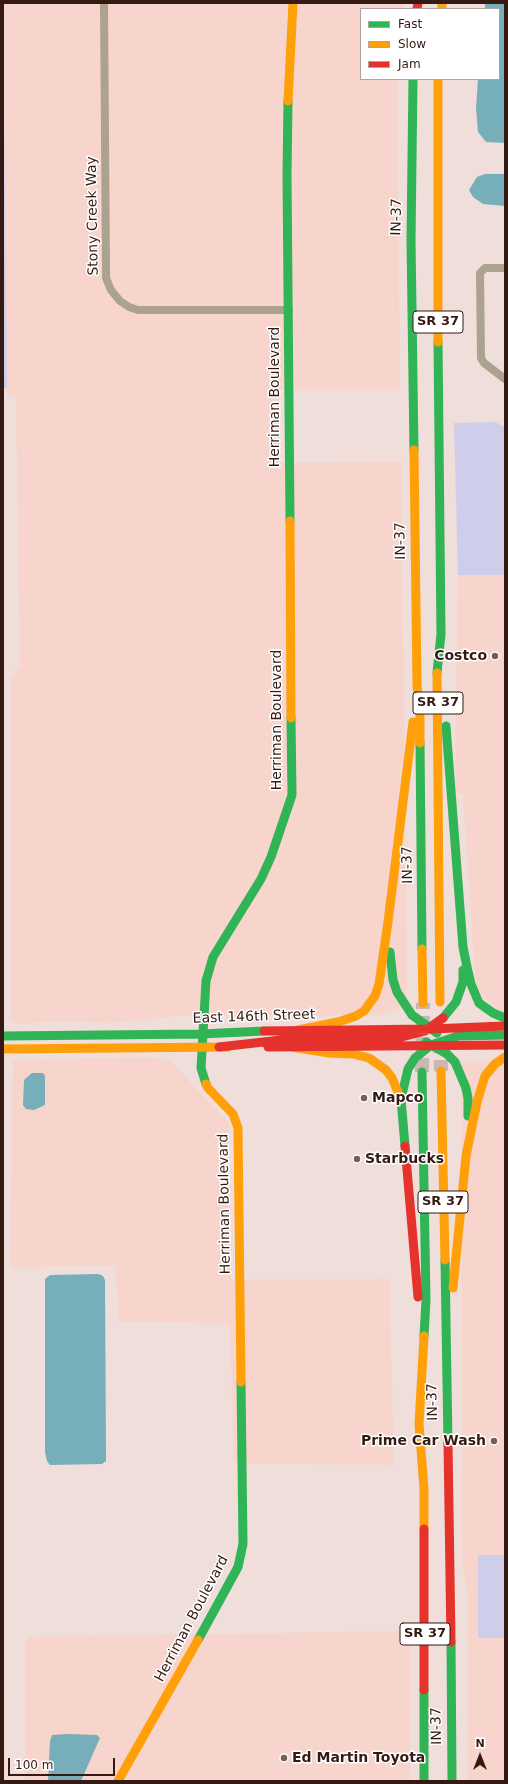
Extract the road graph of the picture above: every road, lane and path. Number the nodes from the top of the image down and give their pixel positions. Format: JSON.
{"nodes":[{"id":1,"x":104,"y":3,"type":"edge"},
{"id":2,"x":293,"y":3,"type":"edge"},
{"id":3,"x":413,"y":80,"type":"edge"},
{"id":4,"x":438,"y":80,"type":"edge"},
{"id":5,"x":505,"y":268,"type":"edge"},
{"id":6,"x":289,"y":310,"type":"junction"},
{"id":7,"x":505,"y":379,"type":"edge"},
{"id":8,"x":440,"y":634,"type":"junction"},
{"id":9,"x":416,"y":686,"type":"junction"},
{"id":10,"x":388,"y":922,"type":"junction"},
{"id":11,"x":463,"y":947,"type":"junction"},
{"id":12,"x":440,"y":1002,"type":"dead end"},
{"id":13,"x":423,"y":1003,"type":"tunnel mouth"},
{"id":14,"x":505,"y":1018,"type":"edge"},
{"id":15,"x":505,"y":1026,"type":"edge"},
{"id":16,"x":402,"y":1029,"type":"junction"},
{"id":17,"x":430,"y":1029,"type":"junction"},
{"id":18,"x":298,"y":1030,"type":"junction"},
{"id":19,"x":201,"y":1034,"type":"junction"},
{"id":20,"x":413,"y":1034,"type":"junction"},
{"id":21,"x":505,"y":1035,"type":"edge"},
{"id":22,"x":3,"y":1036,"type":"edge"},
{"id":23,"x":450,"y":1038,"type":"junction"},
{"id":24,"x":431,"y":1045,"type":"junction"},
{"id":25,"x":479,"y":1045,"type":"junction"},
{"id":26,"x":505,"y":1045,"type":"edge"},
{"id":27,"x":201,"y":1047,"type":"junction"},
{"id":28,"x":219,"y":1047,"type":"junction"},
{"id":29,"x":292,"y":1047,"type":"junction"},
{"id":30,"x":3,"y":1049,"type":"edge"},
{"id":31,"x":505,"y":1057,"type":"edge"},
{"id":32,"x":441,"y":1071,"type":"tunnel mouth"},
{"id":33,"x":422,"y":1072,"type":"tunnel mouth"},
{"id":34,"x":401,"y":1099,"type":"junction"},
{"id":35,"x":466,"y":1156,"type":"junction"},
{"id":36,"x":424,"y":1331,"type":"junction"},
{"id":37,"x":446,"y":1334,"type":"junction"},
{"id":38,"x":451,"y":1736,"type":"junction"},
{"id":39,"x":118,"y":1781,"type":"edge"},
{"id":40,"x":424,"y":1781,"type":"edge"},
{"id":41,"x":452,"y":1781,"type":"edge"},
{"id":42,"x":458,"y":1781,"type":"edge"}],
"edges":[{"from":1,"to":6,"type":"street","name":"Stony Creek Way"},
{"from":2,"to":6,"type":"main road","name":"Herriman Boulevard"},
{"from":3,"to":9,"type":"main road","name":"IN-37","number":"SR 37"},
{"from":4,"to":8,"type":"main road","number":"SR 37"},
{"from":5,"to":7,"type":"street"},
{"from":6,"to":19,"type":"main road","name":"Herriman Boulevard"},
{"from":8,"to":11,"type":"main road"},
{"from":8,"to":12,"type":"main road","number":"SR 37"},
{"from":9,"to":10,"type":"main road"},
{"from":9,"to":13,"type":"main road","name":"IN-37","number":"SR 37"},
{"from":10,"to":17,"type":"main road"},
{"from":10,"to":18,"type":"main road"},
{"from":11,"to":14,"type":"main road"},
{"from":11,"to":17,"type":"main road"},
{"from":15,"to":17,"type":"main road","name":"East 146th Street"},
{"from":16,"to":17,"type":"main road","name":"East 146th Street"},
{"from":16,"to":18,"type":"main road","name":"East 146th Street"},
{"from":16,"to":20,"type":"main road"},
{"from":17,"to":20,"type":"main road"},
{"from":17,"to":23,"type":"main road"},
{"from":18,"to":19,"type":"main road","name":"East 146th Street"},
{"from":19,"to":22,"type":"main road","name":"East 146th Street"},
{"from":19,"to":27,"type":"main road","name":"Herriman Boulevard"},
{"from":20,"to":24,"type":"main road"},
{"from":20,"to":28,"type":"main road"},
{"from":21,"to":23,"type":"main road"},
{"from":23,"to":24,"type":"main road"},
{"from":23,"to":25,"type":"main road"},
{"from":24,"to":25,"type":"main road","name":"East 146th Street"},
{"from":24,"to":29,"type":"main road","name":"East 146th Street"},
{"from":24,"to":34,"type":"main road"},
{"from":24,"to":35,"type":"main road"},
{"from":25,"to":26,"type":"main road","name":"East 146th Street"},
{"from":27,"to":28,"type":"main road","name":"East 146th Street"},
{"from":27,"to":30,"type":"main road","name":"East 146th Street"},
{"from":27,"to":39,"type":"main road","name":"Herriman Boulevard"},
{"from":28,"to":29,"type":"main road","name":"East 146th Street"},
{"from":29,"to":34,"type":"main road"},
{"from":31,"to":35,"type":"main road"},
{"from":32,"to":37,"type":"main road","name":"IN-37","number":"SR 37"},
{"from":33,"to":36,"type":"main road","name":"IN-37","number":"SR 37"},
{"from":34,"to":36,"type":"main road"},
{"from":35,"to":37,"type":"main road"},
{"from":36,"to":40,"type":"main road","name":"IN-37","number":"SR 37"},
{"from":37,"to":38,"type":"main road","name":"IN-37","number":"SR 37"},
{"from":38,"to":41,"type":"main road","name":"IN-37","number":"SR 37"},
{"from":38,"to":42,"type":"main road"}]}
